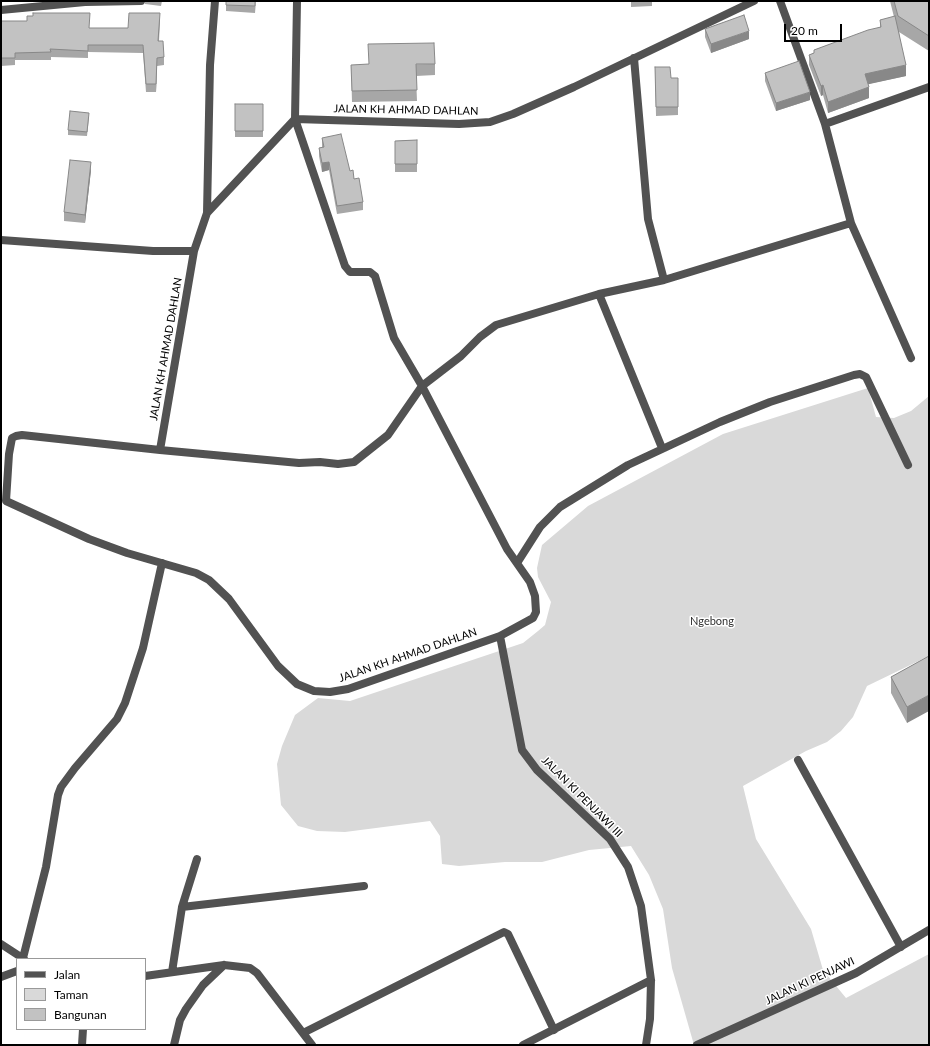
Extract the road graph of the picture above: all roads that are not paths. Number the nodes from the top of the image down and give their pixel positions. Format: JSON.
{"nodes":[{"id":1,"x":141,"y":1,"type":"edge"},
{"id":2,"x":215,"y":1,"type":"edge"},
{"id":3,"x":297,"y":1,"type":"edge"},
{"id":4,"x":754,"y":1,"type":"edge"},
{"id":5,"x":780,"y":1,"type":"edge"},
{"id":6,"x":1,"y":10,"type":"edge"},
{"id":7,"x":634,"y":58,"type":"junction"},
{"id":8,"x":929,"y":87,"type":"edge"},
{"id":9,"x":295,"y":119,"type":"junction"},
{"id":10,"x":825,"y":124,"type":"junction"},
{"id":11,"x":207,"y":213,"type":"junction"},
{"id":12,"x":851,"y":223,"type":"junction"},
{"id":13,"x":1,"y":240,"type":"edge"},
{"id":14,"x":194,"y":251,"type":"junction"},
{"id":15,"x":664,"y":280,"type":"junction"},
{"id":16,"x":599,"y":294,"type":"junction"},
{"id":17,"x":910,"y":358,"type":"dead end"},
{"id":18,"x":422,"y":386,"type":"junction"},
{"id":19,"x":662,"y":448,"type":"junction"},
{"id":20,"x":160,"y":450,"type":"junction"},
{"id":21,"x":908,"y":465,"type":"dead end"},
{"id":22,"x":4,"y":501,"type":"edge"},
{"id":23,"x":162,"y":563,"type":"junction"},
{"id":24,"x":517,"y":563,"type":"junction"},
{"id":25,"x":500,"y":636,"type":"junction"},
{"id":26,"x":798,"y":760,"type":"dead end"},
{"id":27,"x":197,"y":859,"type":"dead end"},
{"id":28,"x":364,"y":886,"type":"dead end"},
{"id":29,"x":182,"y":907,"type":"junction"},
{"id":30,"x":929,"y":930,"type":"edge"},
{"id":31,"x":1,"y":944,"type":"edge"},
{"id":32,"x":901,"y":947,"type":"junction"},
{"id":33,"x":22,"y":958,"type":"edge"},
{"id":34,"x":23,"y":958,"type":"edge"},
{"id":35,"x":224,"y":965,"type":"junction"},
{"id":36,"x":16,"y":971,"type":"edge"},
{"id":37,"x":172,"y":972,"type":"junction"},
{"id":38,"x":146,"y":976,"type":"edge"},
{"id":39,"x":1,"y":977,"type":"edge"},
{"id":40,"x":651,"y":980,"type":"junction"},
{"id":41,"x":83,"y":1030,"type":"edge"},
{"id":42,"x":554,"y":1030,"type":"junction"},
{"id":43,"x":303,"y":1033,"type":"junction"},
{"id":44,"x":82,"y":1045,"type":"edge"},
{"id":45,"x":174,"y":1045,"type":"edge"},
{"id":46,"x":312,"y":1045,"type":"edge"},
{"id":47,"x":523,"y":1045,"type":"edge"},
{"id":48,"x":646,"y":1045,"type":"edge"},
{"id":49,"x":697,"y":1045,"type":"edge"}],
"edges":[{"from":1,"to":6,"type":"street"},
{"from":2,"to":11,"type":"street"},
{"from":3,"to":9,"type":"street"},
{"from":4,"to":7,"type":"street","name":"JALAN KH AHMAD DAHLAN"},
{"from":5,"to":10,"type":"street"},
{"from":7,"to":9,"type":"street","name":"JALAN KH AHMAD DAHLAN"},
{"from":7,"to":15,"type":"street"},
{"from":8,"to":10,"type":"street"},
{"from":9,"to":11,"type":"street","name":"JALAN KH AHMAD DAHLAN"},
{"from":9,"to":18,"type":"street"},
{"from":10,"to":12,"type":"street"},
{"from":11,"to":14,"type":"street","name":"JALAN KH AHMAD DAHLAN"},
{"from":12,"to":15,"type":"street"},
{"from":12,"to":17,"type":"street"},
{"from":13,"to":14,"type":"street"},
{"from":14,"to":20,"type":"street","name":"JALAN KH AHMAD DAHLAN"},
{"from":15,"to":16,"type":"street"},
{"from":16,"to":18,"type":"street"},
{"from":16,"to":19,"type":"street"},
{"from":18,"to":20,"type":"street","name":"JALAN KH AHMAD DAHLAN"},
{"from":18,"to":24,"type":"street","name":"JALAN KH AHMAD DAHLAN"},
{"from":19,"to":21,"type":"street"},
{"from":19,"to":24,"type":"street"},
{"from":20,"to":22,"type":"street","name":"JALAN KH AHMAD DAHLAN"},
{"from":22,"to":23,"type":"street","name":"JALAN KH AHMAD DAHLAN"},
{"from":23,"to":25,"type":"street","name":"JALAN KH AHMAD DAHLAN"},
{"from":23,"to":34,"type":"street"},
{"from":24,"to":25,"type":"street","name":"JALAN KH AHMAD DAHLAN"},
{"from":25,"to":40,"type":"street","name":"JALAN KI PENJAWI III"},
{"from":26,"to":32,"type":"street"},
{"from":27,"to":29,"type":"street"},
{"from":28,"to":29,"type":"street"},
{"from":29,"to":37,"type":"street"},
{"from":30,"to":32,"type":"street","name":"JALAN KI PENJAWI"},
{"from":31,"to":33,"type":"street"},
{"from":32,"to":49,"type":"street","name":"JALAN KI PENJAWI"},
{"from":35,"to":37,"type":"street"},
{"from":35,"to":43,"type":"street"},
{"from":35,"to":45,"type":"street"},
{"from":36,"to":39,"type":"street"},
{"from":37,"to":38,"type":"street"},
{"from":40,"to":42,"type":"street"},
{"from":40,"to":48,"type":"street","name":"JALAN KI PENJAWI III"},
{"from":41,"to":44,"type":"street"},
{"from":42,"to":43,"type":"street"},
{"from":42,"to":47,"type":"street"},
{"from":43,"to":46,"type":"street"}]}
